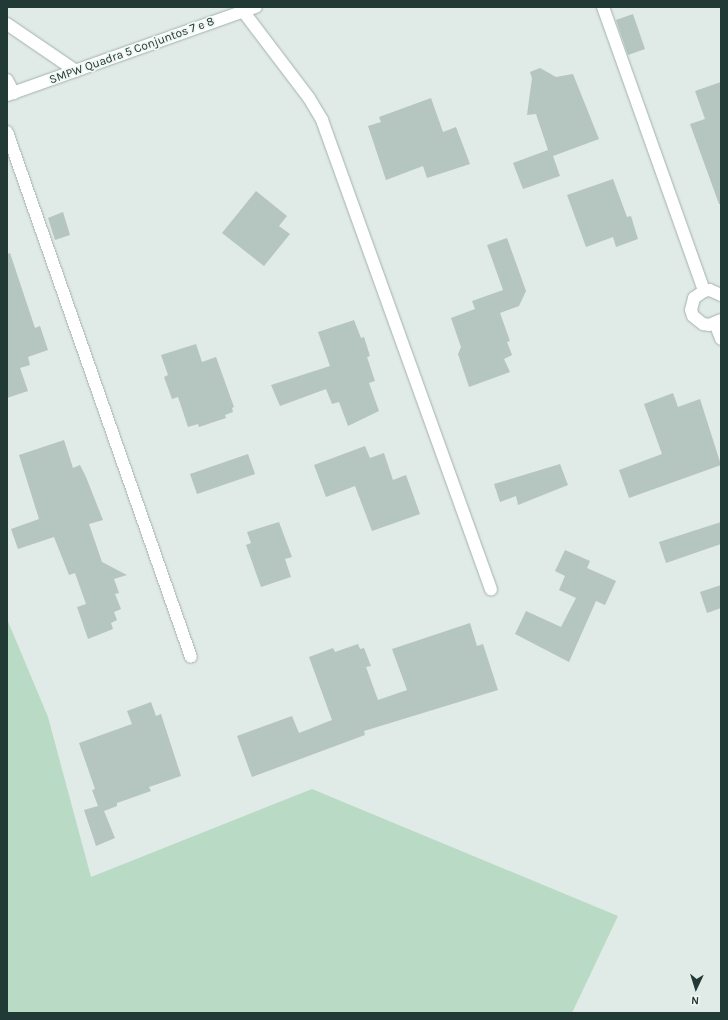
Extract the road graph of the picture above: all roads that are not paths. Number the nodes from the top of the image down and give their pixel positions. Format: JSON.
{"nodes":[{"id":1,"x":256,"y":7,"type":"edge"},
{"id":2,"x":603,"y":7,"type":"edge"},
{"id":3,"x":244,"y":11,"type":"junction"},
{"id":4,"x":7,"y":24,"type":"edge"},
{"id":5,"x":76,"y":71,"type":"junction"},
{"id":6,"x":7,"y":80,"type":"edge"},
{"id":7,"x":11,"y":94,"type":"edge"},
{"id":8,"x":7,"y":132,"type":"edge"},
{"id":9,"x":704,"y":291,"type":"junction"},
{"id":10,"x":721,"y":296,"type":"edge"},
{"id":11,"x":718,"y":322,"type":"edge"},
{"id":12,"x":721,"y":339,"type":"edge"},
{"id":13,"x":491,"y":589,"type":"dead end"},
{"id":14,"x":190,"y":657,"type":"dead end"}],
"edges":[{"from":1,"to":3,"type":"street","name":"SMPW Quadra 5 Conjuntos 7 e 8"},
{"from":2,"to":9,"type":"street"},
{"from":3,"to":5,"type":"street","name":"SMPW Quadra 5 Conjuntos 7 e 8"},
{"from":3,"to":13,"type":"street"},
{"from":4,"to":5,"type":"street"},
{"from":5,"to":7,"type":"street","name":"SMPW Quadra 5 Conjuntos 7 e 8"},
{"from":6,"to":7,"type":"street"},
{"from":8,"to":14,"type":"street"},
{"from":9,"to":10,"type":"street"},
{"from":9,"to":11,"type":"street"},
{"from":11,"to":12,"type":"street"}]}
